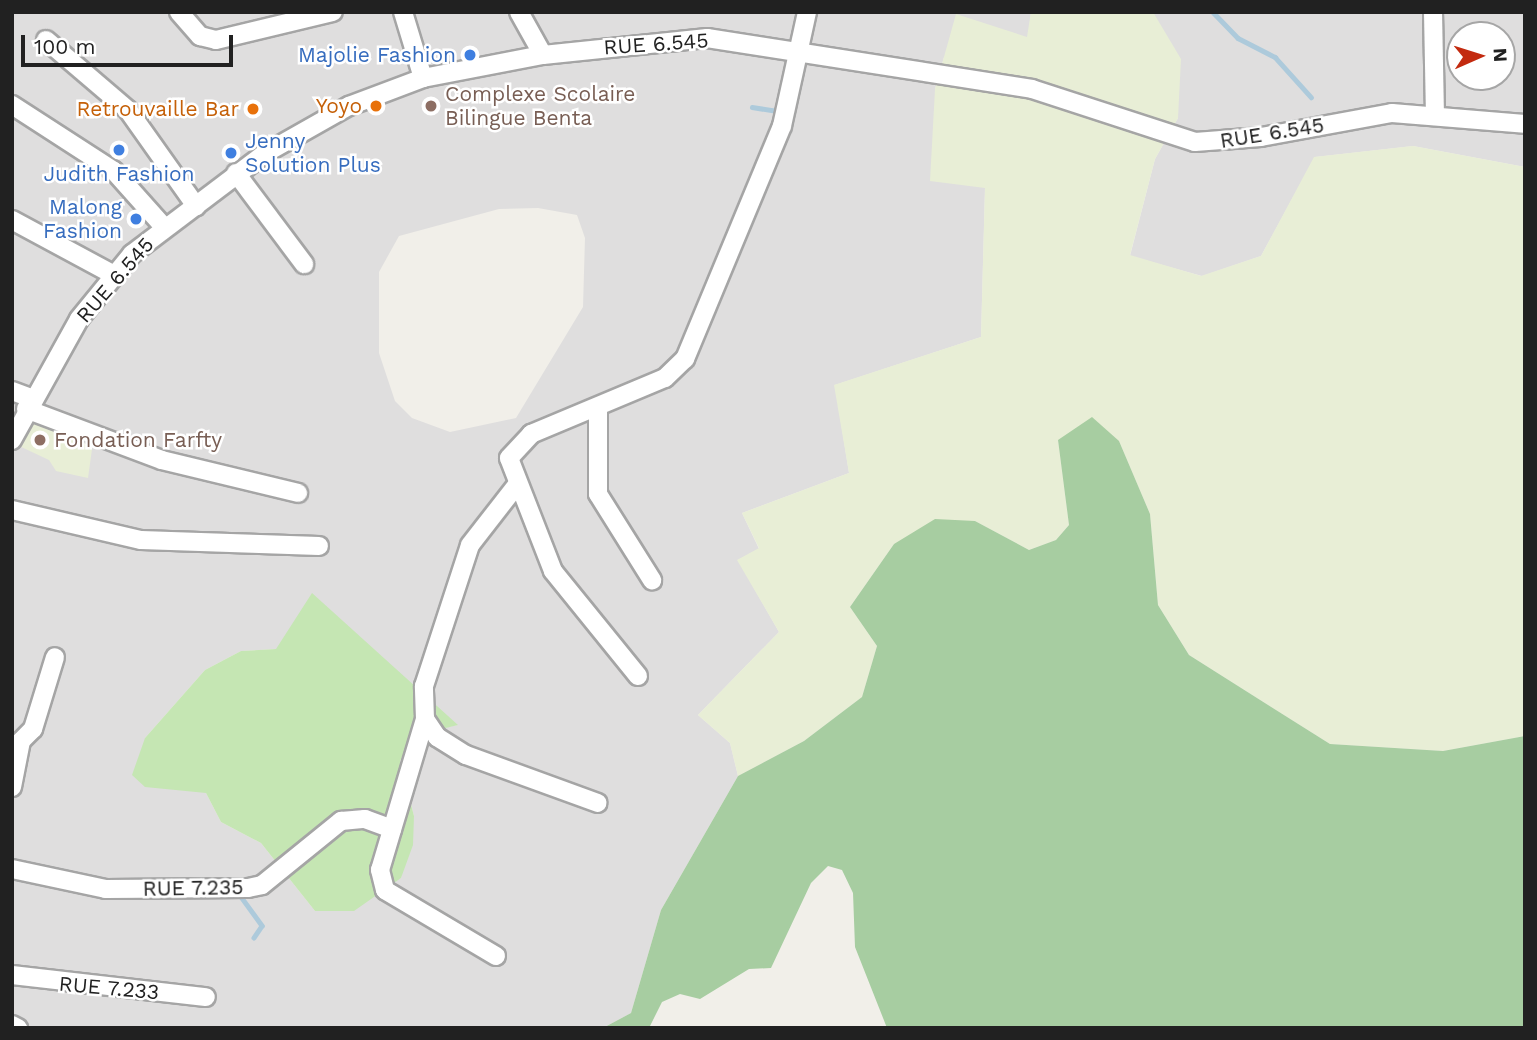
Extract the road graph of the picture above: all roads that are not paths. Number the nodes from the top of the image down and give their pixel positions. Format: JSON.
{"nodes":[{"id":1,"x":179,"y":12,"type":"edge"},
{"id":2,"x":333,"y":12,"type":"edge"},
{"id":3,"x":403,"y":12,"type":"edge"},
{"id":4,"x":519,"y":12,"type":"edge"},
{"id":5,"x":807,"y":12,"type":"edge"},
{"id":6,"x":1433,"y":12,"type":"edge"},
{"id":7,"x":46,"y":40,"type":"dead end"},
{"id":8,"x":802,"y":54,"type":"junction"},
{"id":9,"x":543,"y":55,"type":"junction"},
{"id":10,"x":423,"y":79,"type":"junction"},
{"id":11,"x":12,"y":105,"type":"edge"},
{"id":12,"x":1435,"y":116,"type":"junction"},
{"id":13,"x":1525,"y":124,"type":"edge"},
{"id":14,"x":236,"y":173,"type":"junction"},
{"id":15,"x":196,"y":206,"type":"junction"},
{"id":16,"x":12,"y":220,"type":"edge"},
{"id":17,"x":164,"y":227,"type":"junction"},
{"id":18,"x":304,"y":264,"type":"dead end"},
{"id":19,"x":114,"y":275,"type":"junction"},
{"id":20,"x":12,"y":391,"type":"edge"},
{"id":21,"x":29,"y":404,"type":"junction"},
{"id":22,"x":598,"y":407,"type":"junction"},
{"id":23,"x":12,"y":440,"type":"edge"},
{"id":24,"x":516,"y":486,"type":"junction"},
{"id":25,"x":298,"y":493,"type":"dead end"},
{"id":26,"x":12,"y":510,"type":"edge"},
{"id":27,"x":318,"y":546,"type":"dead end"},
{"id":28,"x":652,"y":580,"type":"dead end"},
{"id":29,"x":55,"y":657,"type":"dead end"},
{"id":30,"x":638,"y":676,"type":"dead end"},
{"id":31,"x":425,"y":719,"type":"junction"},
{"id":32,"x":17,"y":740,"type":"edge"},
{"id":33,"x":12,"y":787,"type":"edge"},
{"id":34,"x":598,"y":803,"type":"dead end"},
{"id":35,"x":393,"y":829,"type":"junction"},
{"id":36,"x":12,"y":869,"type":"edge"},
{"id":37,"x":496,"y":956,"type":"dead end"},
{"id":38,"x":12,"y":975,"type":"edge"},
{"id":39,"x":206,"y":997,"type":"dead end"},
{"id":40,"x":12,"y":1025,"type":"edge"},
{"id":41,"x":18,"y":1028,"type":"edge"}],
"edges":[{"from":1,"to":2,"type":"street"},
{"from":3,"to":10,"type":"street"},
{"from":4,"to":9,"type":"street"},
{"from":5,"to":8,"type":"street"},
{"from":6,"to":12,"type":"street"},
{"from":7,"to":15,"type":"street"},
{"from":8,"to":9,"type":"street","name":"RUE 6.545"},
{"from":8,"to":12,"type":"street","name":"RUE 6.545"},
{"from":8,"to":22,"type":"street"},
{"from":9,"to":10,"type":"street","name":"RUE 6.545"},
{"from":10,"to":14,"type":"street","name":"RUE 6.545"},
{"from":11,"to":17,"type":"street"},
{"from":12,"to":13,"type":"street","name":"RUE 6.545"},
{"from":14,"to":15,"type":"street","name":"RUE 6.545"},
{"from":14,"to":18,"type":"street"},
{"from":15,"to":17,"type":"street","name":"RUE 6.545"},
{"from":16,"to":19,"type":"street"},
{"from":17,"to":19,"type":"street","name":"RUE 6.545"},
{"from":19,"to":21,"type":"street","name":"RUE 6.545"},
{"from":20,"to":21,"type":"street"},
{"from":21,"to":23,"type":"street","name":"RUE 6.545"},
{"from":21,"to":25,"type":"street"},
{"from":22,"to":24,"type":"street"},
{"from":22,"to":28,"type":"street"},
{"from":24,"to":30,"type":"street"},
{"from":24,"to":31,"type":"street"},
{"from":26,"to":27,"type":"street"},
{"from":29,"to":32,"type":"street"},
{"from":31,"to":34,"type":"street"},
{"from":31,"to":35,"type":"street"},
{"from":32,"to":33,"type":"street"},
{"from":35,"to":36,"type":"street","name":"RUE 7.235"},
{"from":35,"to":37,"type":"street"},
{"from":38,"to":39,"type":"street","name":"RUE 7.233"},
{"from":40,"to":41,"type":"street"}]}
